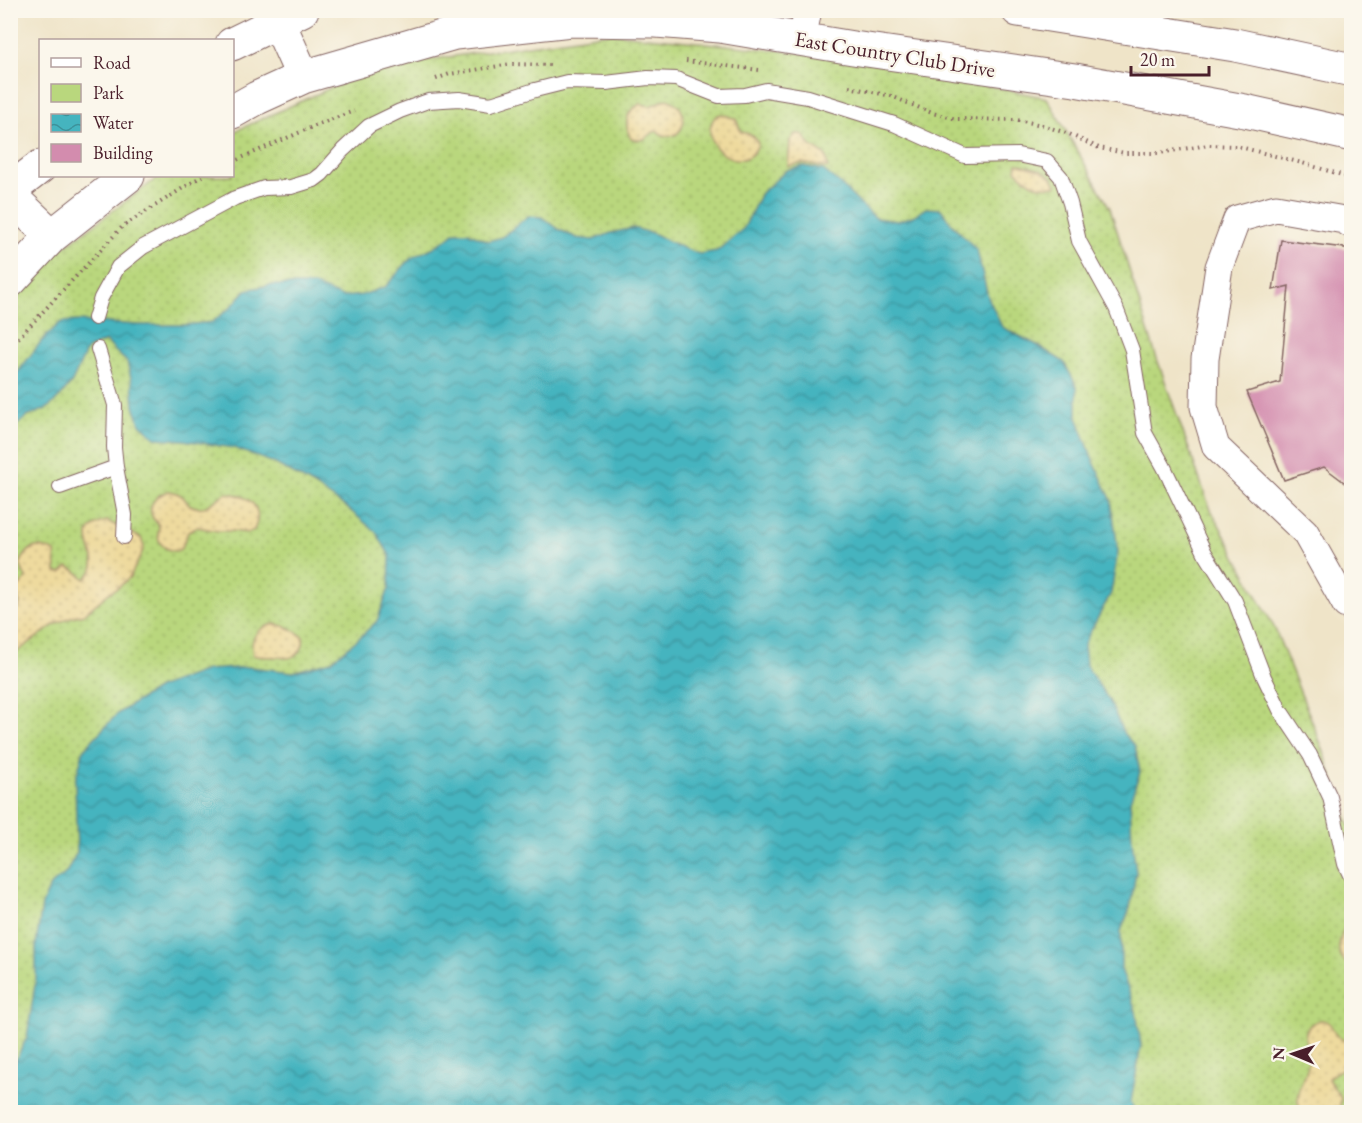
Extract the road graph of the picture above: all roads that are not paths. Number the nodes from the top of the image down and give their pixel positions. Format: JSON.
{"nodes":[{"id":1,"x":1018,"y":10,"type":"edge"},
{"id":2,"x":281,"y":13,"type":"edge"},
{"id":3,"x":805,"y":25,"type":"edge"},
{"id":4,"x":234,"y":43,"type":"edge"},
{"id":5,"x":1352,"y":70,"type":"edge"},
{"id":6,"x":303,"y":77,"type":"junction"},
{"id":7,"x":234,"y":111,"type":"edge"},
{"id":8,"x":1352,"y":135,"type":"edge"},
{"id":9,"x":39,"y":168,"type":"edge"},
{"id":10,"x":127,"y":177,"type":"edge"},
{"id":11,"x":10,"y":190,"type":"edge"},
{"id":12,"x":10,"y":196,"type":"edge"},
{"id":13,"x":1352,"y":225,"type":"edge"},
{"id":14,"x":52,"y":236,"type":"junction"},
{"id":15,"x":10,"y":281,"type":"edge"},
{"id":16,"x":95,"y":318,"type":"dead end"},
{"id":17,"x":98,"y":349,"type":"dead end"},
{"id":18,"x":116,"y":467,"type":"junction"},
{"id":19,"x":60,"y":487,"type":"dead end"},
{"id":20,"x":124,"y":537,"type":"dead end"},
{"id":21,"x":1346,"y":605,"type":"dead end"},
{"id":22,"x":1352,"y":879,"type":"edge"}],
"edges":[{"from":1,"to":5,"type":"street"},
{"from":2,"to":4,"type":"street"},
{"from":2,"to":6,"type":"street"},
{"from":3,"to":6,"type":"street","name":"East Country Club Drive"},
{"from":3,"to":8,"type":"street","name":"East Country Club Drive"},
{"from":6,"to":7,"type":"street","name":"East Country Club Drive"},
{"from":9,"to":11,"type":"street"},
{"from":10,"to":14,"type":"street"},
{"from":12,"to":14,"type":"street"},
{"from":13,"to":21,"type":"street"},
{"from":14,"to":15,"type":"street"},
{"from":16,"to":22,"type":"lane"},
{"from":17,"to":18,"type":"lane"},
{"from":18,"to":19,"type":"lane"},
{"from":18,"to":20,"type":"lane"}]}
